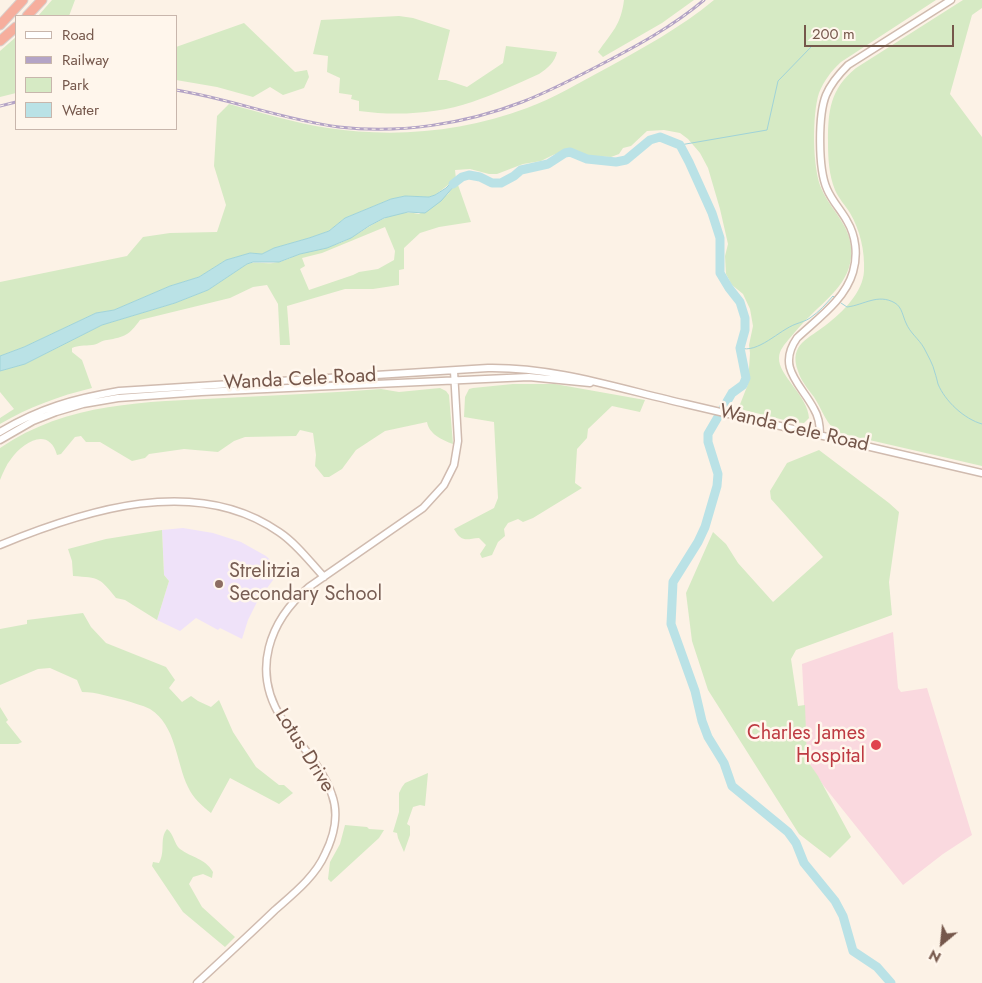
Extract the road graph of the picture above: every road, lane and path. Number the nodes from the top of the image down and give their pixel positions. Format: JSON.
{"nodes":[{"id":1,"x":23,"y":0,"type":"edge"},
{"id":2,"x":42,"y":0,"type":"edge"},
{"id":3,"x":951,"y":0,"type":"edge"},
{"id":4,"x":28,"y":15,"type":"edge"},
{"id":5,"x":0,"y":25,"type":"edge"},
{"id":6,"x":15,"y":28,"type":"edge"},
{"id":7,"x":0,"y":41,"type":"edge"},
{"id":8,"x":454,"y":372,"type":"junction"},
{"id":9,"x":455,"y":380,"type":"junction"},
{"id":10,"x":606,"y":384,"type":"junction"},
{"id":11,"x":0,"y":432,"type":"edge"},
{"id":12,"x":820,"y":435,"type":"junction"},
{"id":13,"x":0,"y":440,"type":"edge"},
{"id":14,"x":982,"y":473,"type":"edge"},
{"id":15,"x":0,"y":545,"type":"edge"},
{"id":16,"x":324,"y":577,"type":"junction"},
{"id":17,"x":197,"y":983,"type":"edge"}],
"edges":[{"from":1,"to":5,"type":"highway"},
{"from":2,"to":4,"type":"highway"},
{"from":3,"to":12,"type":"street"},
{"from":6,"to":7,"type":"highway"},
{"from":8,"to":9,"type":"street","name":"Lotus Drive"},
{"from":8,"to":10,"type":"street","name":"Wanda Cele Road"},
{"from":8,"to":11,"type":"street","name":"Wanda Cele Road"},
{"from":9,"to":10,"type":"street","name":"Wanda Cele Road"},
{"from":9,"to":13,"type":"street","name":"Wanda Cele Road"},
{"from":9,"to":16,"type":"street","name":"Lotus Drive"},
{"from":10,"to":12,"type":"street","name":"Wanda Cele Road"},
{"from":12,"to":14,"type":"street","name":"Wanda Cele Road"},
{"from":15,"to":16,"type":"street"},
{"from":16,"to":17,"type":"street","name":"Lotus Drive"}]}
